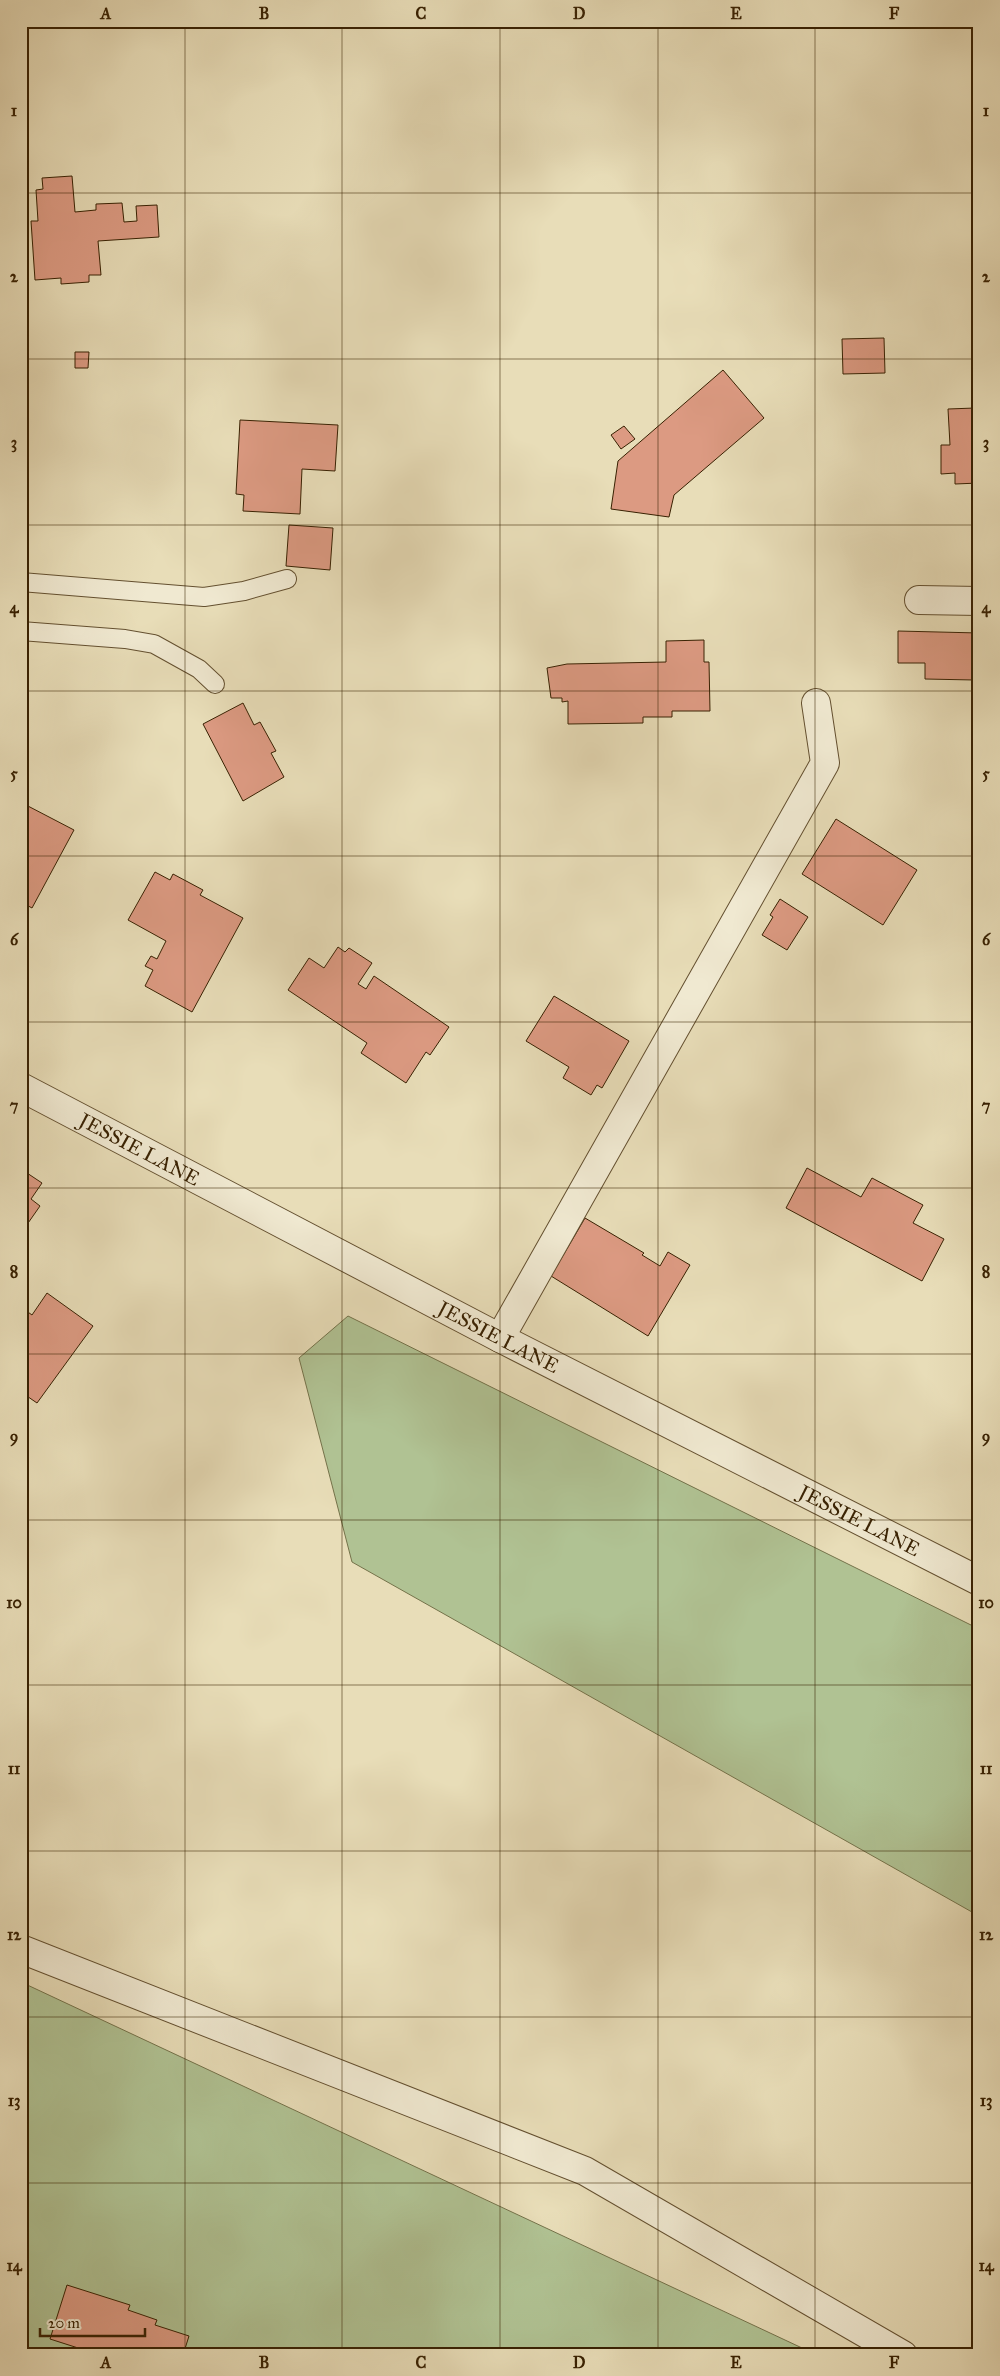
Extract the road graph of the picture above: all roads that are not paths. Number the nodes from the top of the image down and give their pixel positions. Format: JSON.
{"nodes":[{"id":1,"x":286,"y":579,"type":"dead end"},
{"id":2,"x":21,"y":582,"type":"edge"},
{"id":3,"x":919,"y":600,"type":"dead end"},
{"id":4,"x":979,"y":601,"type":"edge"},
{"id":5,"x":21,"y":631,"type":"edge"},
{"id":6,"x":216,"y":684,"type":"dead end"},
{"id":7,"x":816,"y":703,"type":"dead end"},
{"id":8,"x":21,"y":1087,"type":"edge"},
{"id":9,"x":500,"y":1338,"type":"junction"},
{"id":10,"x":979,"y":1581,"type":"edge"},
{"id":11,"x":21,"y":1949,"type":"edge"},
{"id":12,"x":903,"y":2355,"type":"edge"}],
"edges":[{"from":1,"to":2,"type":"lane"},
{"from":3,"to":4,"type":"street"},
{"from":5,"to":6,"type":"lane"},
{"from":7,"to":9,"type":"street"},
{"from":8,"to":9,"type":"street","name":"JESSIE LANE"},
{"from":9,"to":10,"type":"street","name":"JESSIE LANE"},
{"from":11,"to":12,"type":"street"}]}
